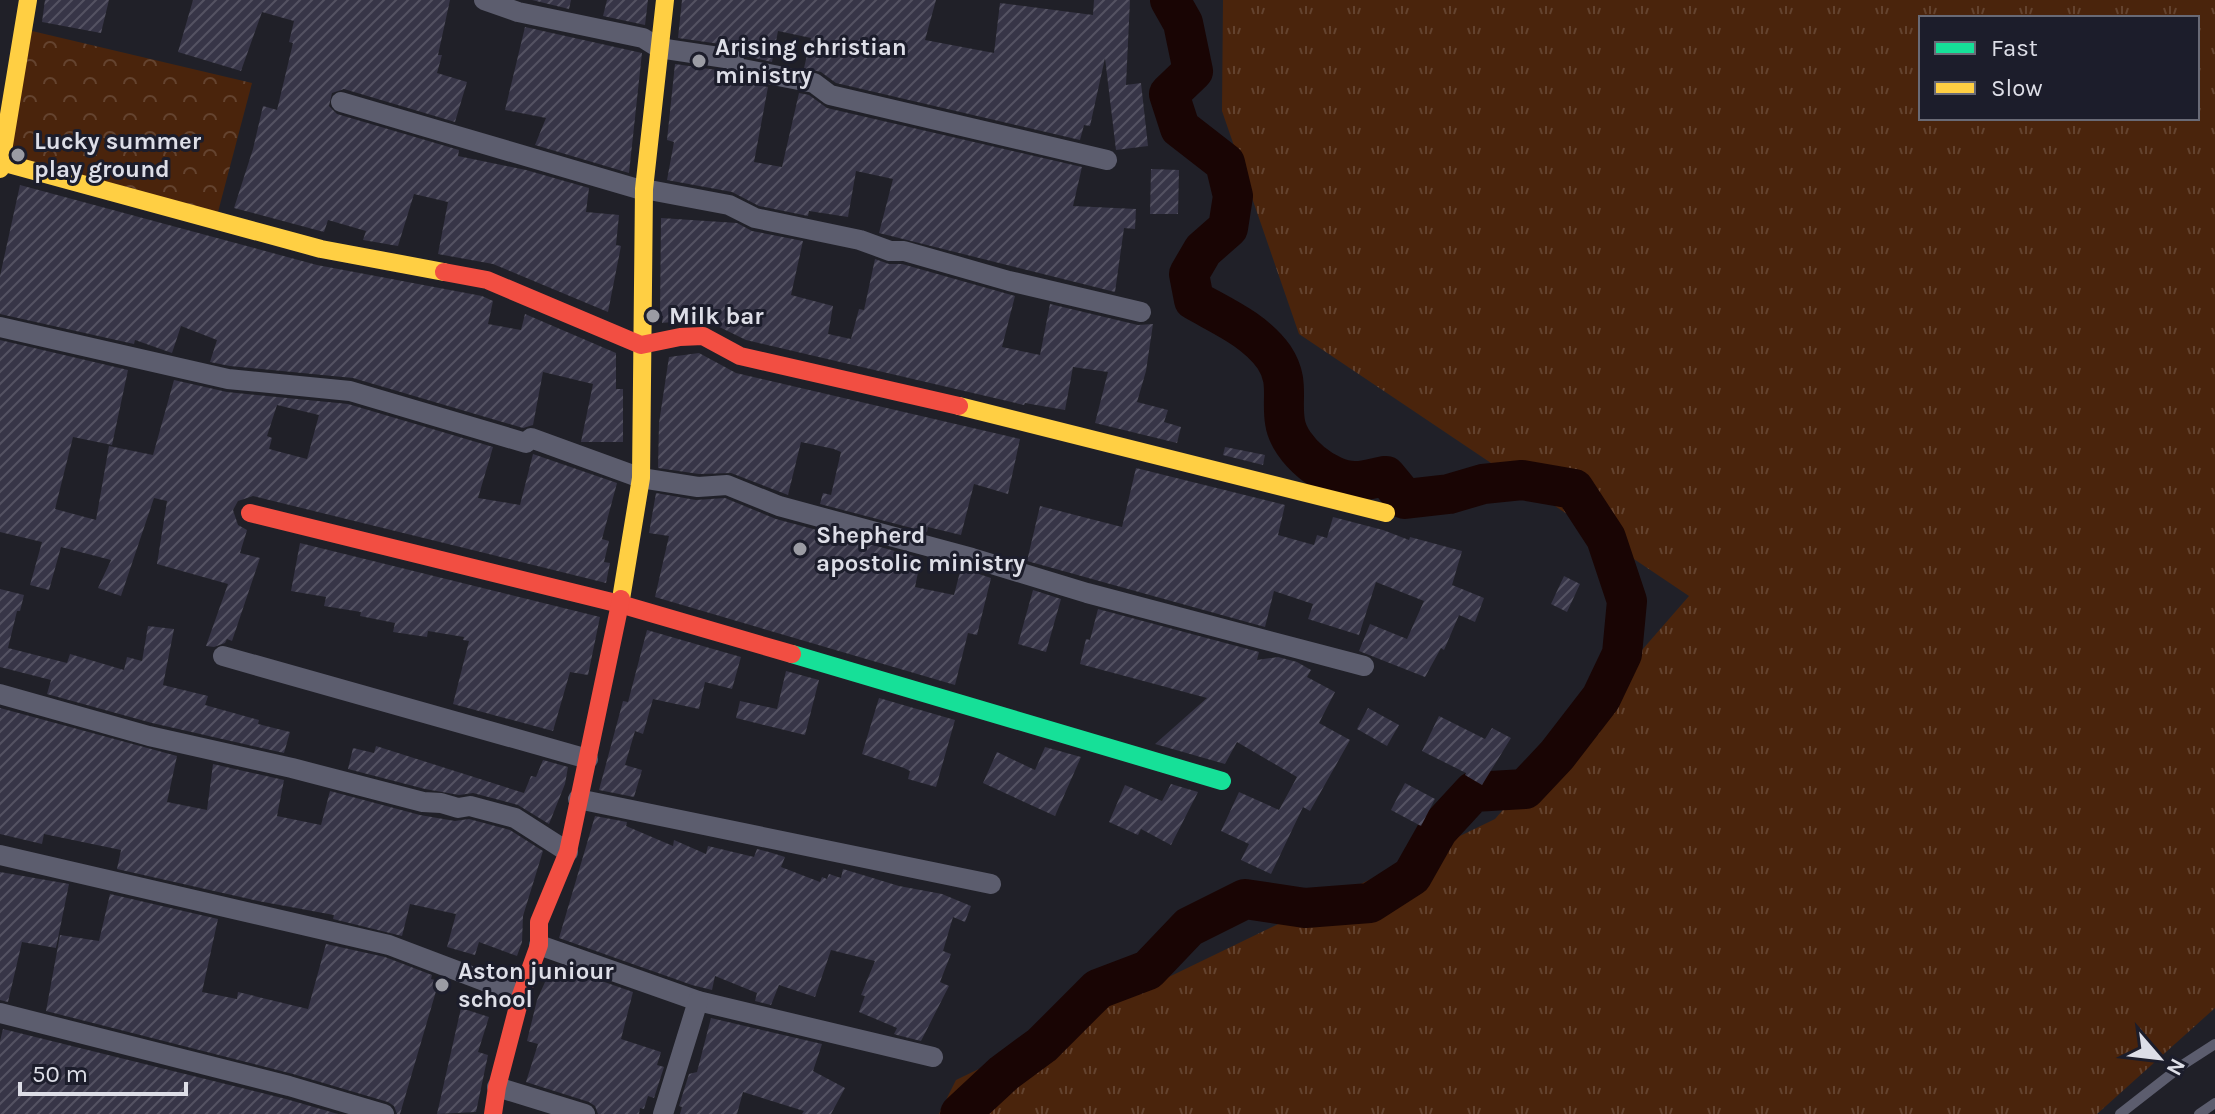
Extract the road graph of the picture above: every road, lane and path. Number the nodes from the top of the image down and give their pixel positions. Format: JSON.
{"nodes":[{"id":1,"x":28,"y":0,"type":"edge"},
{"id":2,"x":484,"y":0,"type":"edge"},
{"id":3,"x":665,"y":0,"type":"edge"},
{"id":4,"x":659,"y":48,"type":"junction"},
{"id":5,"x":341,"y":102,"type":"dead end"},
{"id":6,"x":2,"y":134,"type":"edge"},
{"id":7,"x":1107,"y":160,"type":"dead end"},
{"id":8,"x":1,"y":166,"type":"edge"},
{"id":9,"x":645,"y":190,"type":"junction"},
{"id":10,"x":1141,"y":312,"type":"dead end"},
{"id":11,"x":0,"y":327,"type":"edge"},
{"id":12,"x":641,"y":345,"type":"junction"},
{"id":13,"x":641,"y":478,"type":"junction"},
{"id":14,"x":250,"y":513,"type":"dead end"},
{"id":15,"x":1386,"y":513,"type":"dead end"},
{"id":16,"x":620,"y":604,"type":"junction"},
{"id":17,"x":223,"y":656,"type":"dead end"},
{"id":18,"x":1364,"y":666,"type":"dead end"},
{"id":19,"x":0,"y":694,"type":"edge"},
{"id":20,"x":588,"y":759,"type":"junction"},
{"id":21,"x":1222,"y":781,"type":"dead end"},
{"id":22,"x":578,"y":799,"type":"junction"},
{"id":23,"x":568,"y":852,"type":"junction"},
{"id":24,"x":0,"y":855,"type":"edge"},
{"id":25,"x":991,"y":884,"type":"dead end"},
{"id":26,"x":539,"y":945,"type":"junction"},
{"id":27,"x":521,"y":995,"type":"junction"},
{"id":28,"x":698,"y":1001,"type":"junction"},
{"id":29,"x":0,"y":1013,"type":"edge"},
{"id":30,"x":2215,"y":1044,"type":"edge"},
{"id":31,"x":933,"y":1057,"type":"dead end"},
{"id":32,"x":497,"y":1087,"type":"junction"},
{"id":33,"x":2215,"y":1103,"type":"edge"},
{"id":34,"x":384,"y":1114,"type":"edge"},
{"id":35,"x":493,"y":1114,"type":"edge"},
{"id":36,"x":585,"y":1114,"type":"edge"},
{"id":37,"x":663,"y":1114,"type":"edge"},
{"id":38,"x":2120,"y":1114,"type":"edge"},
{"id":39,"x":2199,"y":1114,"type":"edge"}],
"edges":[{"from":1,"to":6,"type":"street"},
{"from":2,"to":4,"type":"street"},
{"from":3,"to":4,"type":"street"},
{"from":4,"to":7,"type":"street"},
{"from":4,"to":9,"type":"street"},
{"from":5,"to":9,"type":"street"},
{"from":6,"to":8,"type":"street"},
{"from":8,"to":12,"type":"street"},
{"from":9,"to":10,"type":"street"},
{"from":9,"to":12,"type":"street"},
{"from":11,"to":13,"type":"street"},
{"from":12,"to":13,"type":"street"},
{"from":12,"to":15,"type":"street"},
{"from":13,"to":16,"type":"street"},
{"from":13,"to":18,"type":"street"},
{"from":14,"to":16,"type":"street"},
{"from":16,"to":20,"type":"street"},
{"from":16,"to":21,"type":"street"},
{"from":17,"to":20,"type":"street"},
{"from":19,"to":23,"type":"street"},
{"from":20,"to":22,"type":"street"},
{"from":22,"to":23,"type":"street"},
{"from":22,"to":25,"type":"street"},
{"from":23,"to":26,"type":"street"},
{"from":24,"to":27,"type":"street"},
{"from":26,"to":27,"type":"street"},
{"from":26,"to":28,"type":"street"},
{"from":27,"to":32,"type":"street"},
{"from":28,"to":31,"type":"street"},
{"from":28,"to":37,"type":"street"},
{"from":29,"to":34,"type":"street"},
{"from":30,"to":38,"type":"lane"},
{"from":32,"to":35,"type":"street"},
{"from":32,"to":36,"type":"street"},
{"from":33,"to":39,"type":"lane"}]}
